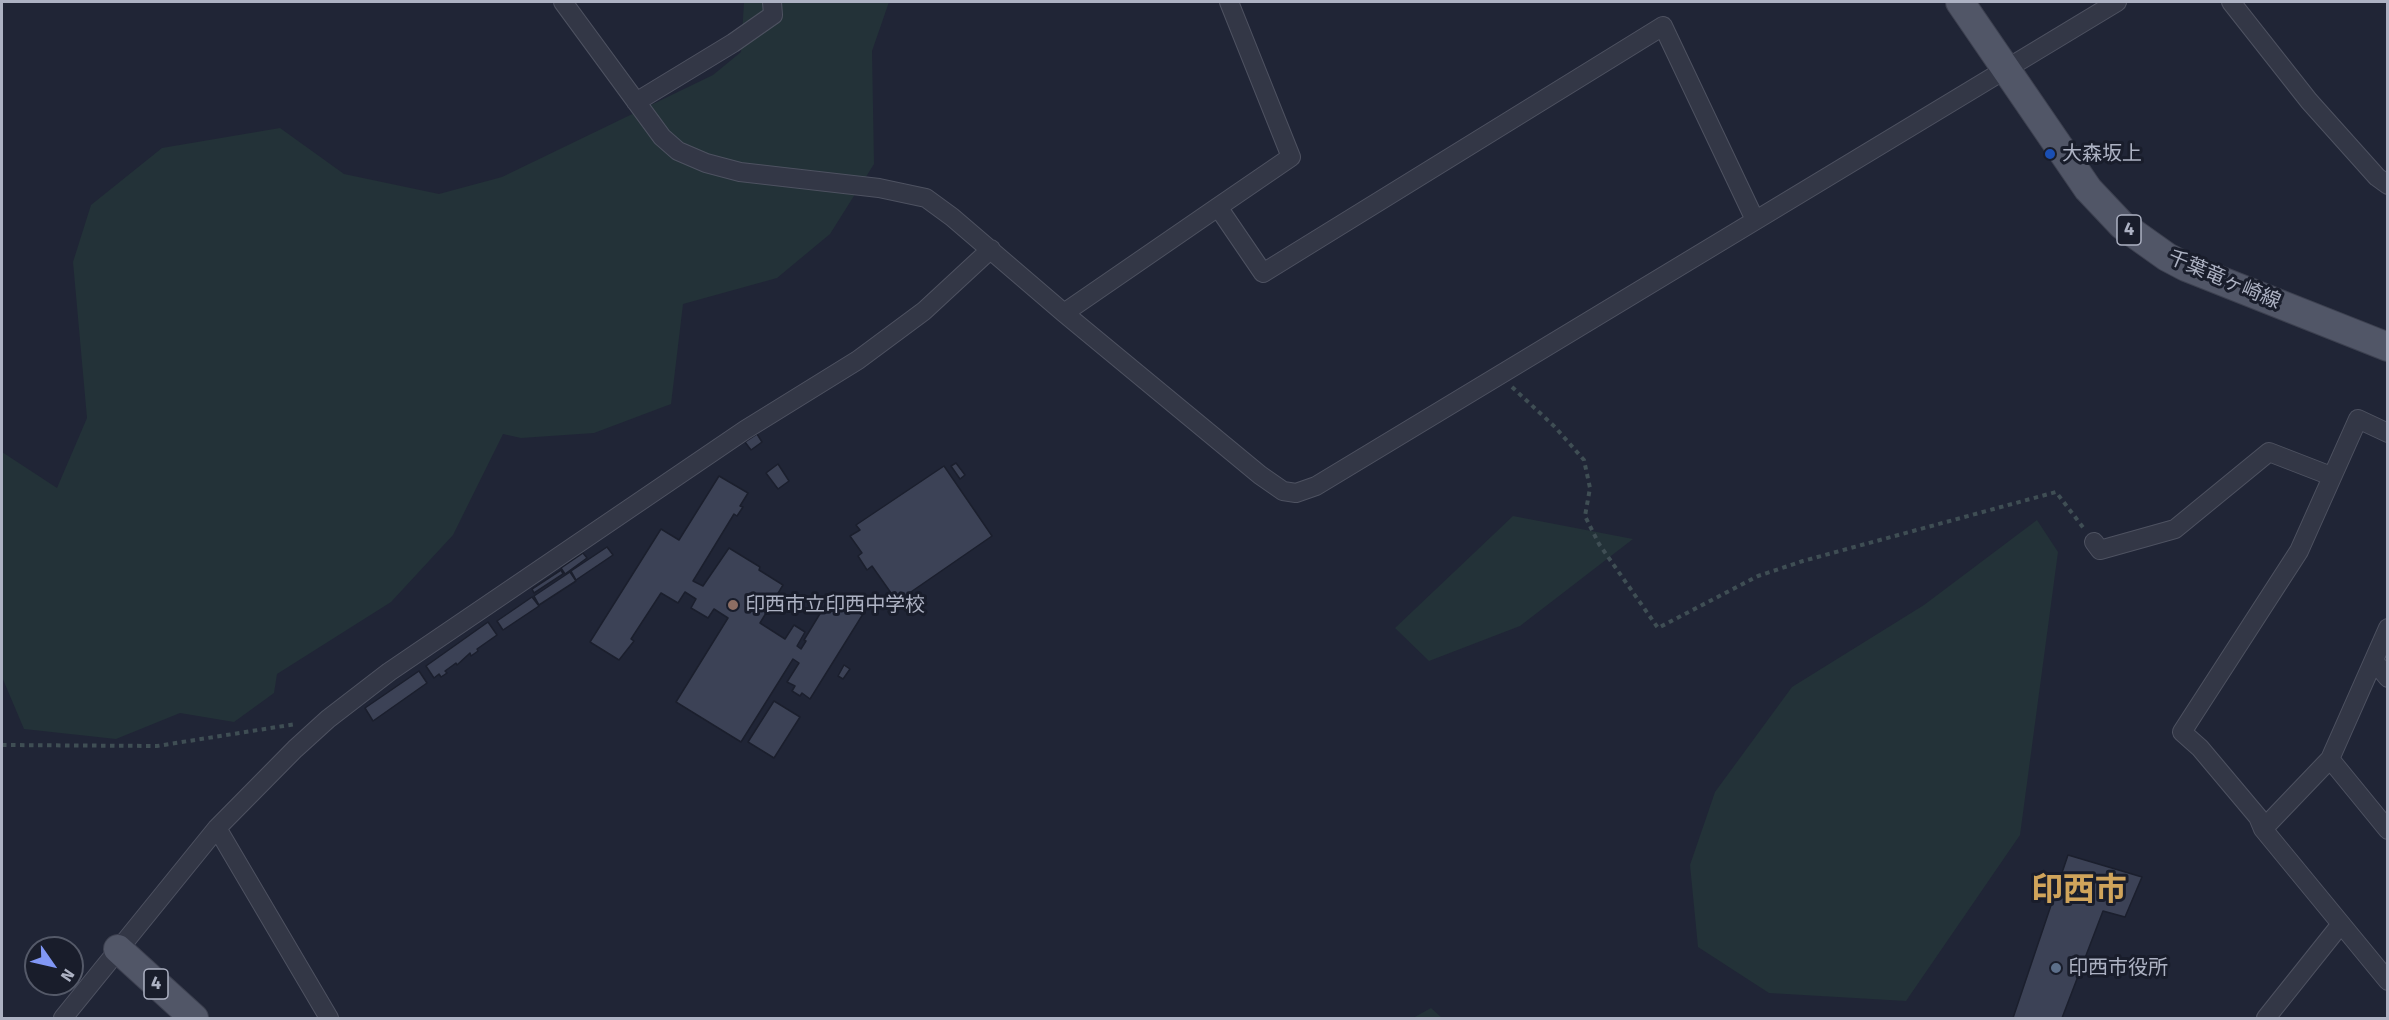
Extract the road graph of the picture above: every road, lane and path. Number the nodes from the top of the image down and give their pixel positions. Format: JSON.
{"nodes":[{"id":1,"x":563,"y":2,"type":"edge"},
{"id":2,"x":772,"y":2,"type":"edge"},
{"id":3,"x":1229,"y":2,"type":"edge"},
{"id":4,"x":1960,"y":2,"type":"edge"},
{"id":5,"x":2117,"y":2,"type":"edge"},
{"id":6,"x":2231,"y":2,"type":"edge"},
{"id":7,"x":2006,"y":69,"type":"junction"},
{"id":8,"x":636,"y":102,"type":"junction"},
{"id":9,"x":2388,"y":185,"type":"edge"},
{"id":10,"x":1218,"y":207,"type":"junction"},
{"id":11,"x":1755,"y":220,"type":"junction"},
{"id":12,"x":991,"y":249,"type":"junction"},
{"id":13,"x":1064,"y":313,"type":"junction"},
{"id":14,"x":2388,"y":347,"type":"edge"},
{"id":15,"x":1499,"y":375,"type":"junction"},
{"id":16,"x":2388,"y":433,"type":"edge"},
{"id":17,"x":2331,"y":476,"type":"junction"},
{"id":18,"x":2094,"y":542,"type":"joint"},
{"id":19,"x":2388,"y":628,"type":"edge"},
{"id":20,"x":2374,"y":661,"type":"junction"},
{"id":21,"x":2388,"y":678,"type":"edge"},
{"id":22,"x":328,"y":719,"type":"junction"},
{"id":23,"x":2,"y":745,"type":"edge"},
{"id":24,"x":2330,"y":759,"type":"junction"},
{"id":25,"x":217,"y":828,"type":"junction"},
{"id":26,"x":2263,"y":829,"type":"junction"},
{"id":27,"x":2388,"y":831,"type":"edge"},
{"id":28,"x":2342,"y":924,"type":"junction"},
{"id":29,"x":118,"y":950,"type":"junction"},
{"id":30,"x":2388,"y":981,"type":"edge"},
{"id":31,"x":63,"y":1018,"type":"edge"},
{"id":32,"x":194,"y":1018,"type":"edge"},
{"id":33,"x":330,"y":1018,"type":"edge"},
{"id":34,"x":2266,"y":1018,"type":"edge"}],
"edges":[{"from":1,"to":8,"type":"street"},
{"from":2,"to":8,"type":"street"},
{"from":3,"to":10,"type":"street"},
{"from":4,"to":7,"type":"main road","name":"千葉竜ヶ崎線","number":"4"},
{"from":5,"to":7,"type":"street"},
{"from":6,"to":9,"type":"street"},
{"from":7,"to":11,"type":"street"},
{"from":7,"to":14,"type":"main road","name":"千葉竜ヶ崎線","number":"4"},
{"from":8,"to":12,"type":"street"},
{"from":10,"to":11,"type":"street"},
{"from":10,"to":13,"type":"street"},
{"from":11,"to":15,"type":"street"},
{"from":12,"to":13,"type":"street"},
{"from":12,"to":22,"type":"street"},
{"from":13,"to":15,"type":"street"},
{"from":15,"to":18,"type":"path"},
{"from":16,"to":17,"type":"street"},
{"from":17,"to":18,"type":"street"},
{"from":17,"to":26,"type":"street"},
{"from":19,"to":20,"type":"street"},
{"from":20,"to":21,"type":"street"},
{"from":20,"to":24,"type":"street"},
{"from":22,"to":23,"type":"path"},
{"from":22,"to":25,"type":"street"},
{"from":24,"to":26,"type":"street"},
{"from":24,"to":27,"type":"street"},
{"from":25,"to":29,"type":"street"},
{"from":25,"to":33,"type":"street"},
{"from":26,"to":28,"type":"street"},
{"from":28,"to":30,"type":"street"},
{"from":28,"to":34,"type":"street"},
{"from":29,"to":31,"type":"street"},
{"from":29,"to":32,"type":"main road","number":"4"}]}
